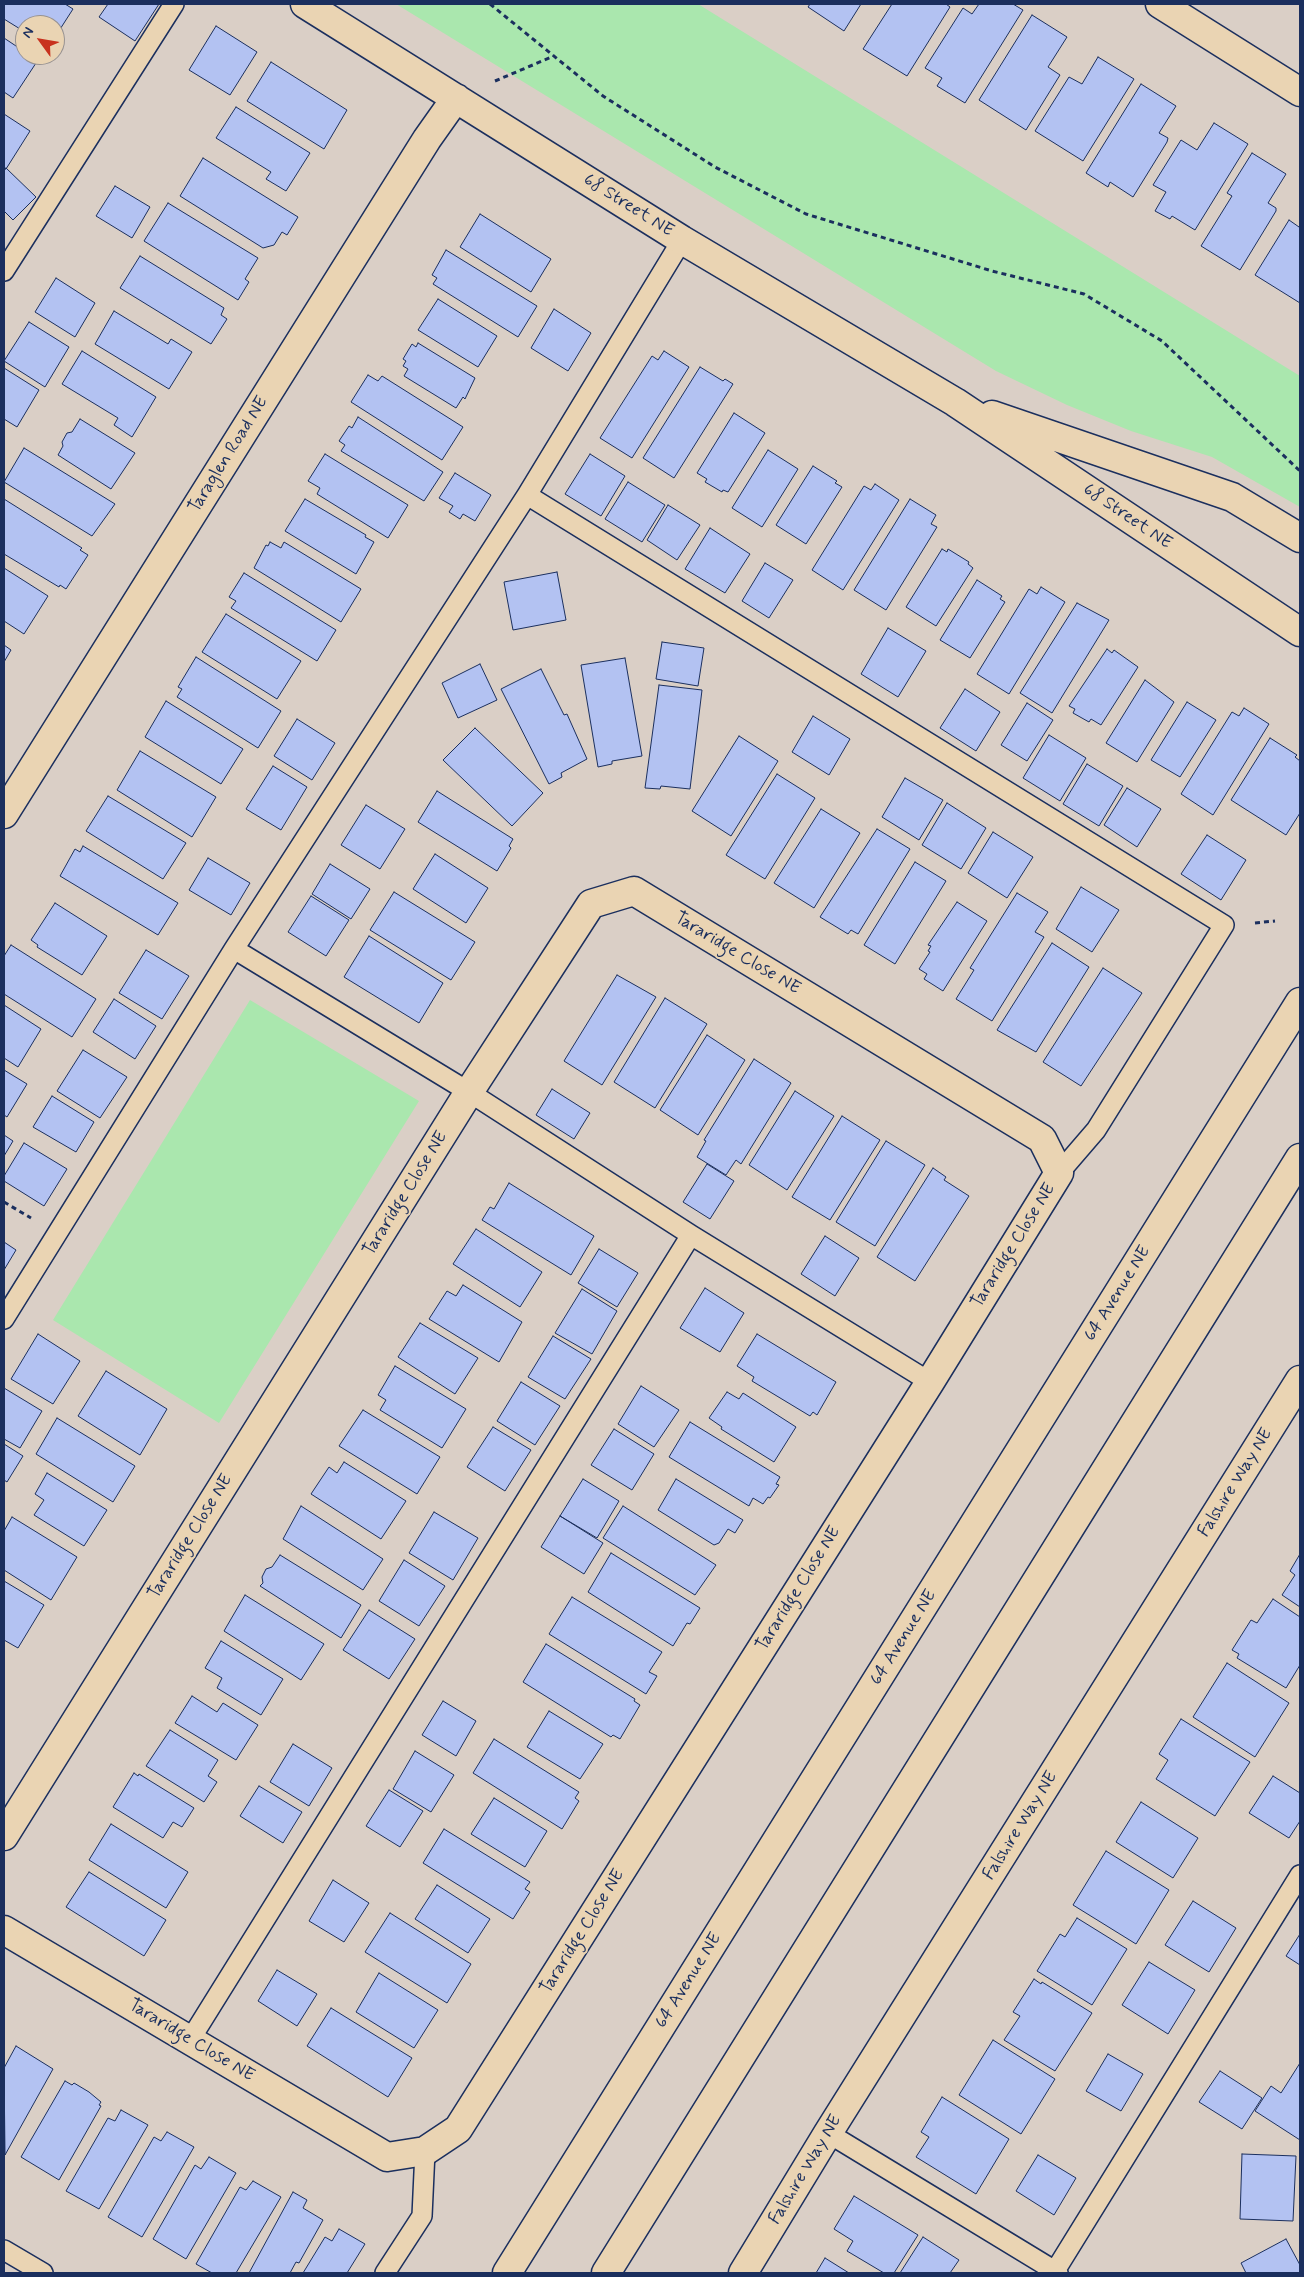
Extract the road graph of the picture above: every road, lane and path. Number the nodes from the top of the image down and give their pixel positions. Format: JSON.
{"nodes":[{"id":1,"x":174,"y":4,"type":"edge"},
{"id":2,"x":305,"y":4,"type":"edge"},
{"id":3,"x":490,"y":4,"type":"edge"},
{"id":4,"x":1160,"y":4,"type":"edge"},
{"id":5,"x":554,"y":56,"type":"junction"},
{"id":6,"x":1300,"y":92,"type":"edge"},
{"id":7,"x":456,"y":98,"type":"junction"},
{"id":8,"x":682,"y":240,"type":"junction"},
{"id":9,"x":4,"y":271,"type":"edge"},
{"id":10,"x":955,"y":402,"type":"junction"},
{"id":11,"x":1300,"y":471,"type":"edge"},
{"id":12,"x":527,"y":495,"type":"junction"},
{"id":13,"x":1300,"y":538,"type":"edge"},
{"id":14,"x":1300,"y":632,"type":"edge"},
{"id":15,"x":4,"y":814,"type":"edge"},
{"id":16,"x":234,"y":948,"type":"junction"},
{"id":17,"x":1300,"y":1002,"type":"edge"},
{"id":18,"x":469,"y":1092,"type":"junction"},
{"id":19,"x":1300,"y":1158,"type":"edge"},
{"id":20,"x":1059,"y":1173,"type":"junction"},
{"id":21,"x":691,"y":1235,"type":"junction"},
{"id":22,"x":4,"y":1319,"type":"edge"},
{"id":23,"x":1300,"y":1380,"type":"edge"},
{"id":24,"x":930,"y":1382,"type":"junction"},
{"id":25,"x":4,"y":1836,"type":"edge"},
{"id":26,"x":1300,"y":1875,"type":"edge"},
{"id":27,"x":4,"y":1930,"type":"edge"},
{"id":28,"x":190,"y":2040,"type":"junction"},
{"id":29,"x":828,"y":2133,"type":"junction"},
{"id":30,"x":425,"y":2151,"type":"junction"},
{"id":31,"x":4,"y":2250,"type":"edge"},
{"id":32,"x":1057,"y":2272,"type":"edge"},
{"id":33,"x":43,"y":2273,"type":"edge"},
{"id":34,"x":386,"y":2273,"type":"edge"},
{"id":35,"x":507,"y":2273,"type":"edge"},
{"id":36,"x":606,"y":2273,"type":"edge"},
{"id":37,"x":743,"y":2273,"type":"edge"}],
"edges":[{"from":1,"to":9,"type":"lane"},
{"from":2,"to":7,"type":"street","name":"68 Street NE"},
{"from":3,"to":5,"type":"path"},
{"from":4,"to":6,"type":"street"},
{"from":5,"to":7,"type":"path"},
{"from":5,"to":11,"type":"path"},
{"from":7,"to":8,"type":"street","name":"68 Street NE"},
{"from":7,"to":15,"type":"street","name":"Taraglen Road NE"},
{"from":8,"to":10,"type":"street","name":"68 Street NE"},
{"from":8,"to":12,"type":"lane"},
{"from":10,"to":13,"type":"street","name":"68 Street NE"},
{"from":10,"to":14,"type":"street","name":"68 Street NE"},
{"from":12,"to":16,"type":"lane"},
{"from":12,"to":20,"type":"lane"},
{"from":16,"to":18,"type":"lane"},
{"from":16,"to":22,"type":"lane"},
{"from":17,"to":35,"type":"street","name":"64 Avenue NE"},
{"from":18,"to":20,"type":"street","name":"Tararidge Close NE"},
{"from":18,"to":21,"type":"lane"},
{"from":18,"to":25,"type":"street","name":"Tararidge Close NE"},
{"from":19,"to":36,"type":"street"},
{"from":20,"to":24,"type":"street","name":"Tararidge Close NE"},
{"from":21,"to":24,"type":"lane"},
{"from":21,"to":28,"type":"lane"},
{"from":23,"to":29,"type":"street","name":"Falshire Way NE"},
{"from":24,"to":30,"type":"street","name":"Tararidge Close NE"},
{"from":26,"to":32,"type":"lane"},
{"from":27,"to":28,"type":"street","name":"Tararidge Close NE"},
{"from":28,"to":30,"type":"street","name":"Tararidge Close NE"},
{"from":29,"to":32,"type":"lane"},
{"from":29,"to":37,"type":"street","name":"Falshire Way NE"},
{"from":30,"to":34,"type":"lane"},
{"from":31,"to":33,"type":"lane"}]}
